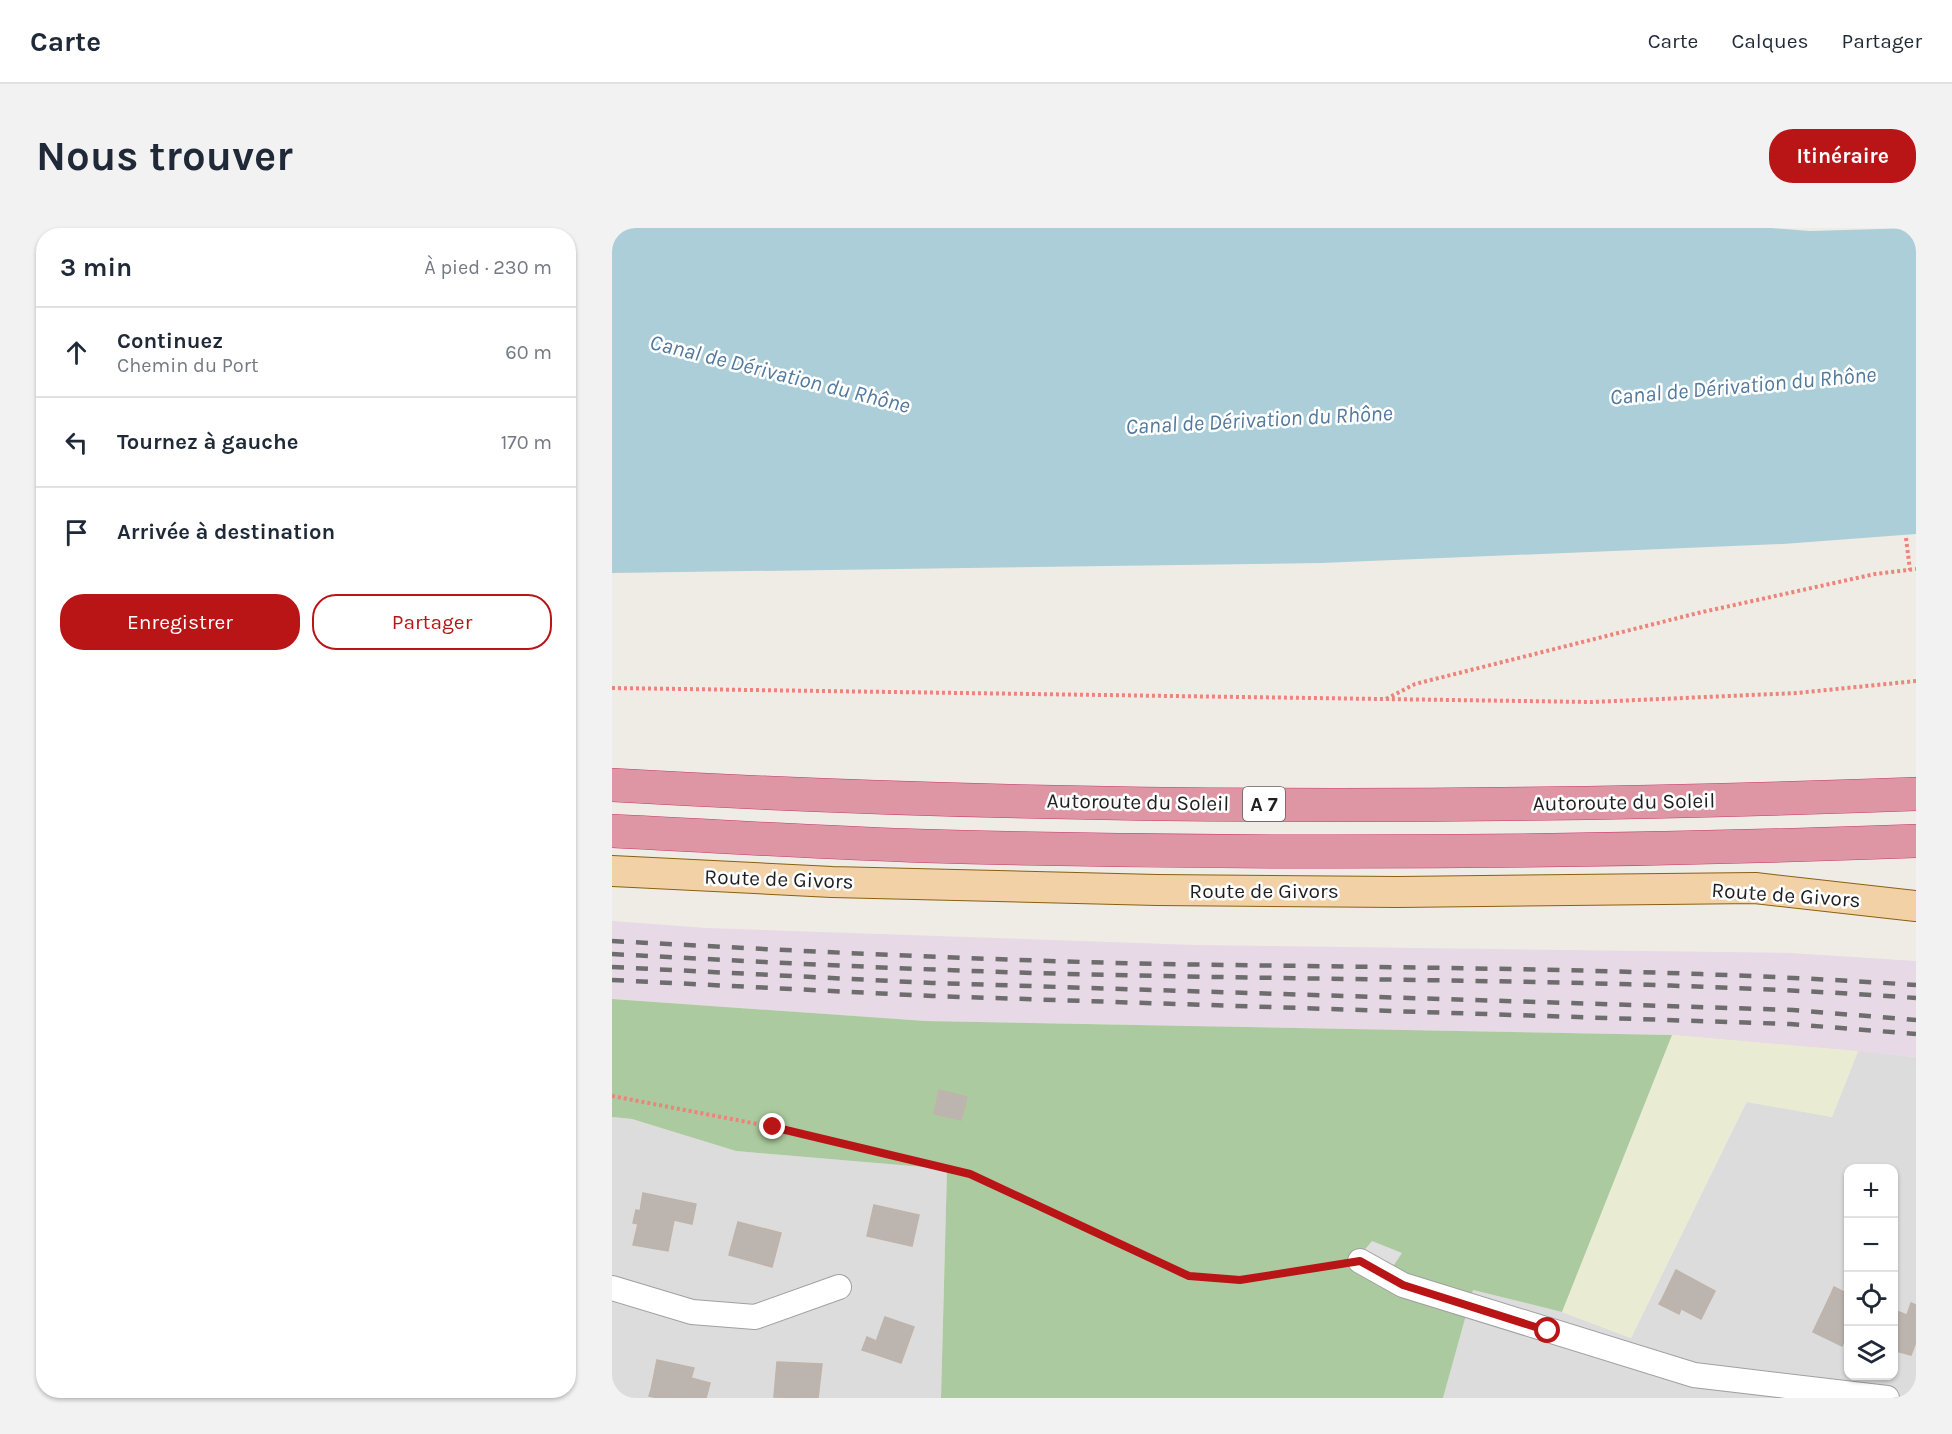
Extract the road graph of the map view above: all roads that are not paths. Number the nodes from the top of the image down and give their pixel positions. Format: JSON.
{"nodes":[{"id":1,"x":612,"y":784,"type":"edge"},
{"id":2,"x":1916,"y":794,"type":"edge"},
{"id":3,"x":612,"y":831,"type":"edge"},
{"id":4,"x":1916,"y":841,"type":"edge"},
{"id":5,"x":612,"y":871,"type":"edge"},
{"id":6,"x":1916,"y":906,"type":"edge"},
{"id":7,"x":1360,"y":1261,"type":"road end"},
{"id":8,"x":612,"y":1287,"type":"edge"},
{"id":9,"x":839,"y":1287,"type":"dead end"},
{"id":10,"x":1887,"y":1398,"type":"edge"}],
"edges":[{"from":1,"to":2,"type":"highway","name":"Autoroute du Soleil","number":"A 7"},
{"from":3,"to":4,"type":"highway","number":"A 7"},
{"from":5,"to":6,"type":"main road","name":"Route de Givors"},
{"from":7,"to":10,"type":"street"},
{"from":8,"to":9,"type":"street"}]}
